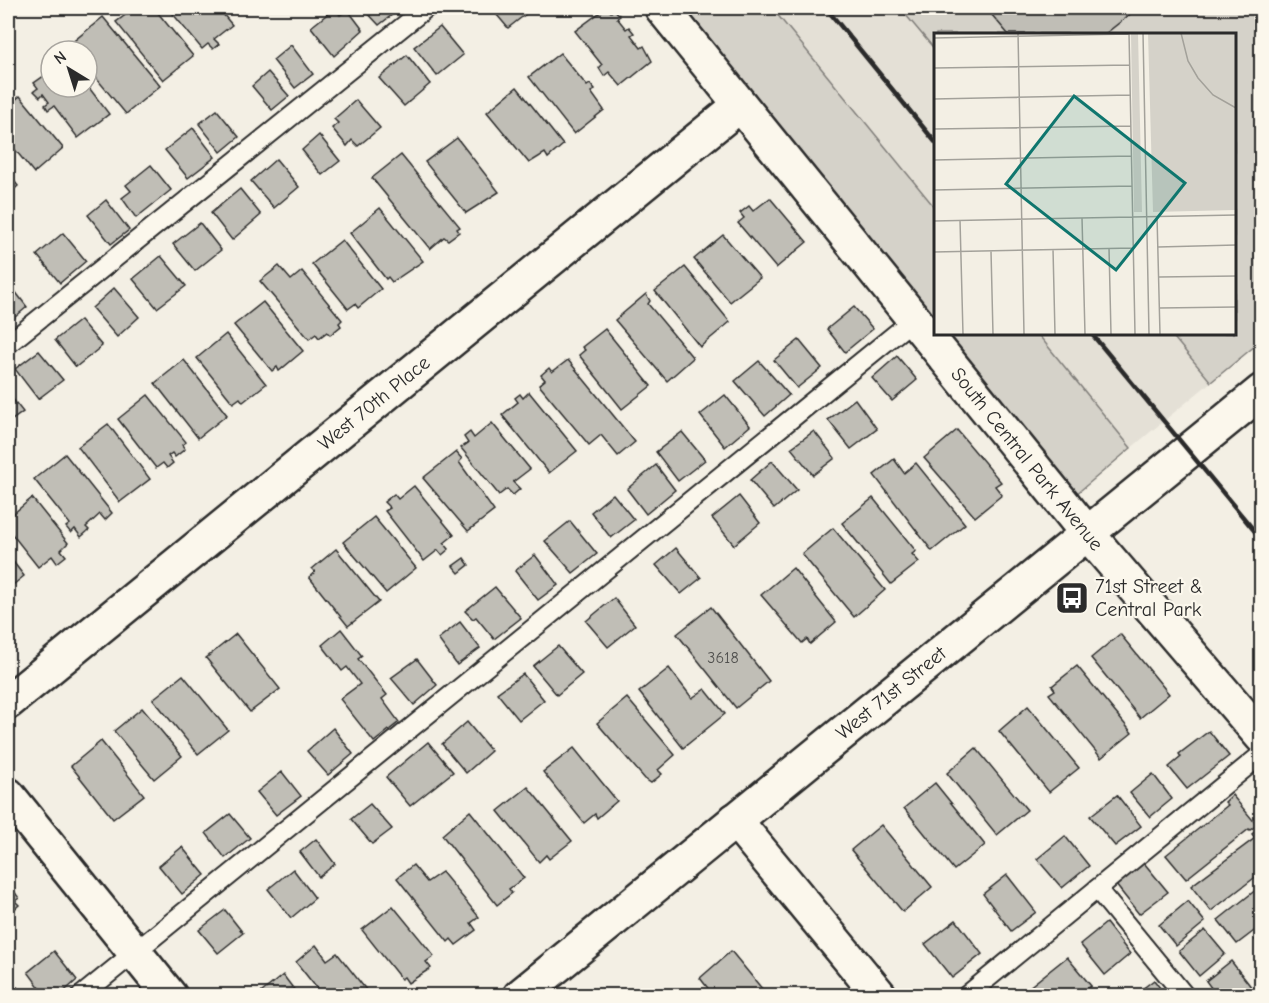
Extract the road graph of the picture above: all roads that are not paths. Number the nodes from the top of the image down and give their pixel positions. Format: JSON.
{"nodes":[{"id":1,"x":426,"y":8,"type":"edge"},
{"id":2,"x":662,"y":8,"type":"edge"},
{"id":3,"x":740,"y":105,"type":"junction"},
{"id":4,"x":914,"y":319,"type":"junction"},
{"id":5,"x":8,"y":344,"type":"edge"},
{"id":6,"x":1262,"y":391,"type":"edge"},
{"id":7,"x":1087,"y":534,"type":"junction"},
{"id":8,"x":8,"y":702,"type":"edge"},
{"id":9,"x":1262,"y":737,"type":"edge"},
{"id":10,"x":1262,"y":754,"type":"edge"},
{"id":11,"x":8,"y":795,"type":"edge"},
{"id":12,"x":735,"y":820,"type":"junction"},
{"id":13,"x":1097,"y":888,"type":"junction"},
{"id":14,"x":135,"y":952,"type":"junction"},
{"id":15,"x":81,"y":996,"type":"edge"},
{"id":16,"x":170,"y":996,"type":"edge"},
{"id":17,"x":520,"y":996,"type":"edge"},
{"id":18,"x":880,"y":996,"type":"edge"},
{"id":19,"x":966,"y":996,"type":"edge"},
{"id":20,"x":1185,"y":996,"type":"edge"}],
"edges":[{"from":1,"to":5,"type":"lane"},
{"from":2,"to":3,"type":"street","name":"South Central Park Avenue"},
{"from":3,"to":4,"type":"street","name":"South Central Park Avenue"},
{"from":3,"to":8,"type":"street","name":"West 70th Place"},
{"from":4,"to":7,"type":"street","name":"South Central Park Avenue"},
{"from":4,"to":14,"type":"lane"},
{"from":6,"to":7,"type":"street","name":"West 71st Street"},
{"from":7,"to":9,"type":"street","name":"South Central Park Avenue"},
{"from":7,"to":12,"type":"street","name":"West 71st Street"},
{"from":10,"to":13,"type":"lane"},
{"from":11,"to":14,"type":"street"},
{"from":12,"to":17,"type":"street","name":"West 71st Street"},
{"from":12,"to":18,"type":"street"},
{"from":13,"to":19,"type":"lane"},
{"from":13,"to":20,"type":"lane"},
{"from":14,"to":15,"type":"lane"},
{"from":14,"to":16,"type":"street"}]}
